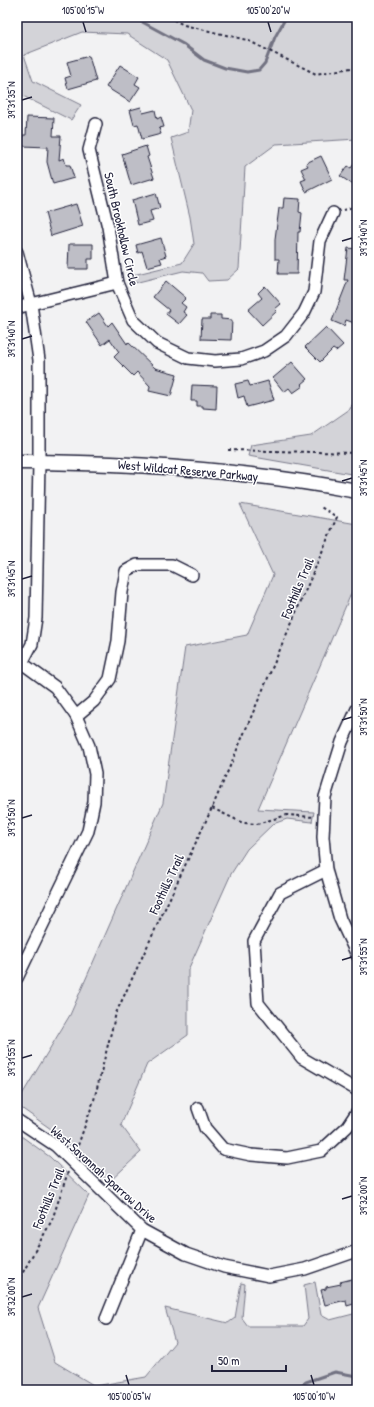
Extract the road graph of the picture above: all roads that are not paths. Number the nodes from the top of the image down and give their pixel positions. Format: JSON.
{"nodes":[{"id":1,"x":96,"y":124,"type":"dead end"},
{"id":2,"x":334,"y":213,"type":"road end"},
{"id":3,"x":17,"y":252,"type":"edge"},
{"id":4,"x":117,"y":283,"type":"junction"},
{"id":5,"x":31,"y":304,"type":"junction"},
{"id":6,"x":17,"y":308,"type":"edge"},
{"id":7,"x":17,"y":462,"type":"edge"},
{"id":8,"x":39,"y":462,"type":"junction"},
{"id":9,"x":357,"y":491,"type":"edge"},
{"id":10,"x":192,"y":575,"type":"dead end"},
{"id":11,"x":19,"y":662,"type":"edge"},
{"id":12,"x":357,"y":709,"type":"edge"},
{"id":13,"x":76,"y":716,"type":"junction"},
{"id":14,"x":326,"y":870,"type":"junction"},
{"id":15,"x":357,"y":955,"type":"edge"},
{"id":16,"x":17,"y":978,"type":"edge"},
{"id":17,"x":357,"y":1090,"type":"edge"},
{"id":18,"x":198,"y":1108,"type":"dead end"},
{"id":19,"x":357,"y":1112,"type":"edge"},
{"id":20,"x":17,"y":1120,"type":"edge"},
{"id":21,"x":142,"y":1230,"type":"junction"},
{"id":22,"x":357,"y":1251,"type":"edge"},
{"id":23,"x":106,"y":1319,"type":"dead end"}],
"edges":[{"from":1,"to":4,"type":"street","name":"South Brookhollow Circle"},
{"from":2,"to":4,"type":"street","name":"South Brookhollow Circle"},
{"from":3,"to":5,"type":"street"},
{"from":4,"to":5,"type":"street"},
{"from":5,"to":6,"type":"street"},
{"from":5,"to":8,"type":"street"},
{"from":7,"to":8,"type":"main road","name":"West Wildcat Reserve Parkway"},
{"from":8,"to":9,"type":"main road","name":"West Wildcat Reserve Parkway"},
{"from":8,"to":11,"type":"street"},
{"from":10,"to":13,"type":"street"},
{"from":11,"to":13,"type":"street"},
{"from":12,"to":14,"type":"street"},
{"from":13,"to":16,"type":"street"},
{"from":14,"to":15,"type":"street"},
{"from":14,"to":17,"type":"street"},
{"from":18,"to":19,"type":"street"},
{"from":20,"to":21,"type":"street","name":"West Savannah Sparrow Drive"},
{"from":21,"to":22,"type":"street","name":"West Savannah Sparrow Drive"},
{"from":21,"to":23,"type":"street"}]}
